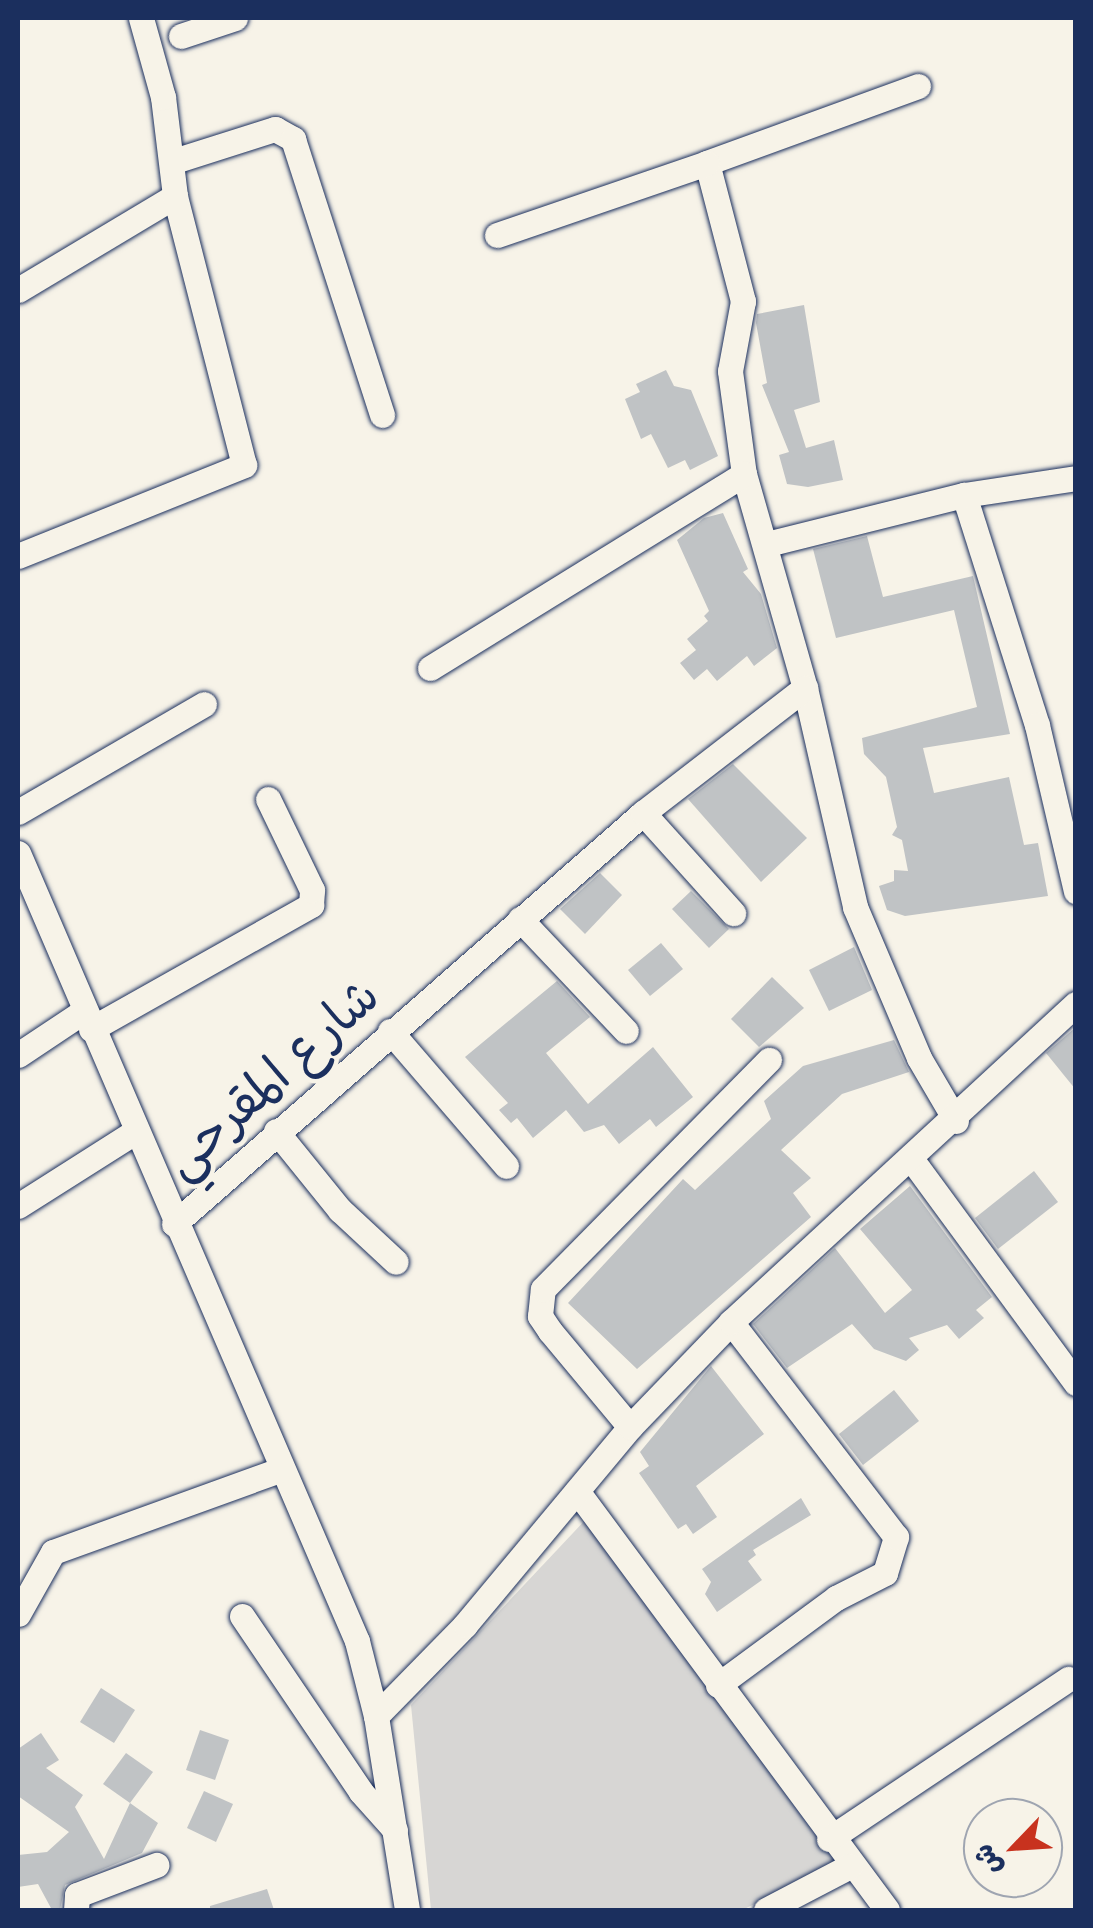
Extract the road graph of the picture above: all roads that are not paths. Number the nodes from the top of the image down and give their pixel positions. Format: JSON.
{"nodes":[{"id":1,"x":141,"y":18,"type":"edge"},
{"id":2,"x":235,"y":18,"type":"edge"},
{"id":3,"x":181,"y":36,"type":"dead end"},
{"id":4,"x":918,"y":86,"type":"dead end"},
{"id":5,"x":174,"y":160,"type":"junction"},
{"id":6,"x":707,"y":163,"type":"junction"},
{"id":7,"x":175,"y":196,"type":"junction"},
{"id":8,"x":497,"y":235,"type":"dead end"},
{"id":9,"x":18,"y":290,"type":"edge"},
{"id":10,"x":382,"y":415,"type":"dead end"},
{"id":11,"x":744,"y":474,"type":"junction"},
{"id":12,"x":1076,"y":478,"type":"edge"},
{"id":13,"x":964,"y":495,"type":"junction"},
{"id":14,"x":767,"y":544,"type":"junction"},
{"id":15,"x":18,"y":556,"type":"edge"},
{"id":16,"x":430,"y":668,"type":"dead end"},
{"id":17,"x":806,"y":688,"type":"junction"},
{"id":18,"x":204,"y":704,"type":"dead end"},
{"id":19,"x":268,"y":799,"type":"dead end"},
{"id":20,"x":18,"y":812,"type":"edge"},
{"id":21,"x":643,"y":813,"type":"junction"},
{"id":22,"x":18,"y":853,"type":"edge"},
{"id":23,"x":1076,"y":890,"type":"edge"},
{"id":24,"x":734,"y":913,"type":"dead end"},
{"id":25,"x":520,"y":919,"type":"junction"},
{"id":26,"x":1076,"y":1004,"type":"edge"},
{"id":27,"x":86,"y":1021,"type":"junction"},
{"id":28,"x":390,"y":1031,"type":"junction"},
{"id":29,"x":626,"y":1031,"type":"dead end"},
{"id":30,"x":18,"y":1055,"type":"edge"},
{"id":31,"x":769,"y":1060,"type":"dead end"},
{"id":32,"x":956,"y":1120,"type":"junction"},
{"id":33,"x":276,"y":1131,"type":"junction"},
{"id":34,"x":133,"y":1133,"type":"junction"},
{"id":35,"x":912,"y":1160,"type":"junction"},
{"id":36,"x":506,"y":1166,"type":"dead end"},
{"id":37,"x":18,"y":1206,"type":"edge"},
{"id":38,"x":174,"y":1224,"type":"junction"},
{"id":39,"x":396,"y":1262,"type":"dead end"},
{"id":40,"x":730,"y":1322,"type":"junction"},
{"id":41,"x":1076,"y":1383,"type":"edge"},
{"id":42,"x":630,"y":1427,"type":"junction"},
{"id":43,"x":280,"y":1470,"type":"junction"},
{"id":44,"x":577,"y":1491,"type":"junction"},
{"id":45,"x":18,"y":1614,"type":"edge"},
{"id":46,"x":242,"y":1616,"type":"dead end"},
{"id":47,"x":1068,"y":1679,"type":"dead end"},
{"id":48,"x":718,"y":1685,"type":"junction"},
{"id":49,"x":376,"y":1716,"type":"junction"},
{"id":50,"x":395,"y":1830,"type":"junction"},
{"id":51,"x":829,"y":1839,"type":"junction"},
{"id":52,"x":156,"y":1864,"type":"dead end"},
{"id":53,"x":850,"y":1866,"type":"junction"},
{"id":54,"x":76,"y":1910,"type":"edge"},
{"id":55,"x":408,"y":1910,"type":"edge"},
{"id":56,"x":766,"y":1910,"type":"edge"},
{"id":57,"x":887,"y":1910,"type":"edge"}],
"edges":[{"from":1,"to":5,"type":"street"},
{"from":2,"to":3,"type":"street"},
{"from":4,"to":6,"type":"street"},
{"from":5,"to":7,"type":"street"},
{"from":5,"to":10,"type":"street"},
{"from":6,"to":8,"type":"street"},
{"from":6,"to":11,"type":"street"},
{"from":7,"to":9,"type":"street"},
{"from":7,"to":15,"type":"street"},
{"from":11,"to":14,"type":"street"},
{"from":11,"to":16,"type":"street"},
{"from":12,"to":13,"type":"street"},
{"from":13,"to":14,"type":"street"},
{"from":13,"to":23,"type":"street"},
{"from":14,"to":17,"type":"street"},
{"from":17,"to":21,"type":"street","name":"شارع المقرحي"},
{"from":17,"to":32,"type":"street"},
{"from":18,"to":20,"type":"street"},
{"from":19,"to":27,"type":"street"},
{"from":21,"to":24,"type":"street"},
{"from":21,"to":25,"type":"street","name":"شارع المقرحي"},
{"from":22,"to":27,"type":"street"},
{"from":25,"to":28,"type":"street","name":"شارع المقرحي"},
{"from":25,"to":29,"type":"street"},
{"from":26,"to":32,"type":"street"},
{"from":27,"to":30,"type":"street"},
{"from":27,"to":34,"type":"street"},
{"from":28,"to":33,"type":"street","name":"شارع المقرحي"},
{"from":28,"to":36,"type":"street"},
{"from":31,"to":42,"type":"street"},
{"from":32,"to":35,"type":"street"},
{"from":33,"to":38,"type":"street","name":"شارع المقرحي"},
{"from":33,"to":39,"type":"street"},
{"from":34,"to":37,"type":"street"},
{"from":34,"to":38,"type":"street"},
{"from":35,"to":40,"type":"street"},
{"from":35,"to":41,"type":"street"},
{"from":38,"to":43,"type":"street","name":"شارع المقرحي"},
{"from":40,"to":42,"type":"street"},
{"from":40,"to":48,"type":"street"},
{"from":42,"to":44,"type":"street"},
{"from":43,"to":45,"type":"street"},
{"from":43,"to":49,"type":"street","name":"شارع المقرحي"},
{"from":44,"to":48,"type":"street"},
{"from":44,"to":49,"type":"street"},
{"from":46,"to":50,"type":"street"},
{"from":47,"to":51,"type":"street"},
{"from":48,"to":51,"type":"street"},
{"from":49,"to":50,"type":"street","name":"شارع المقرحي"},
{"from":50,"to":55,"type":"street","name":"شارع المقرحي"},
{"from":51,"to":53,"type":"street"},
{"from":52,"to":54,"type":"street"},
{"from":53,"to":56,"type":"street"},
{"from":53,"to":57,"type":"street"}]}
